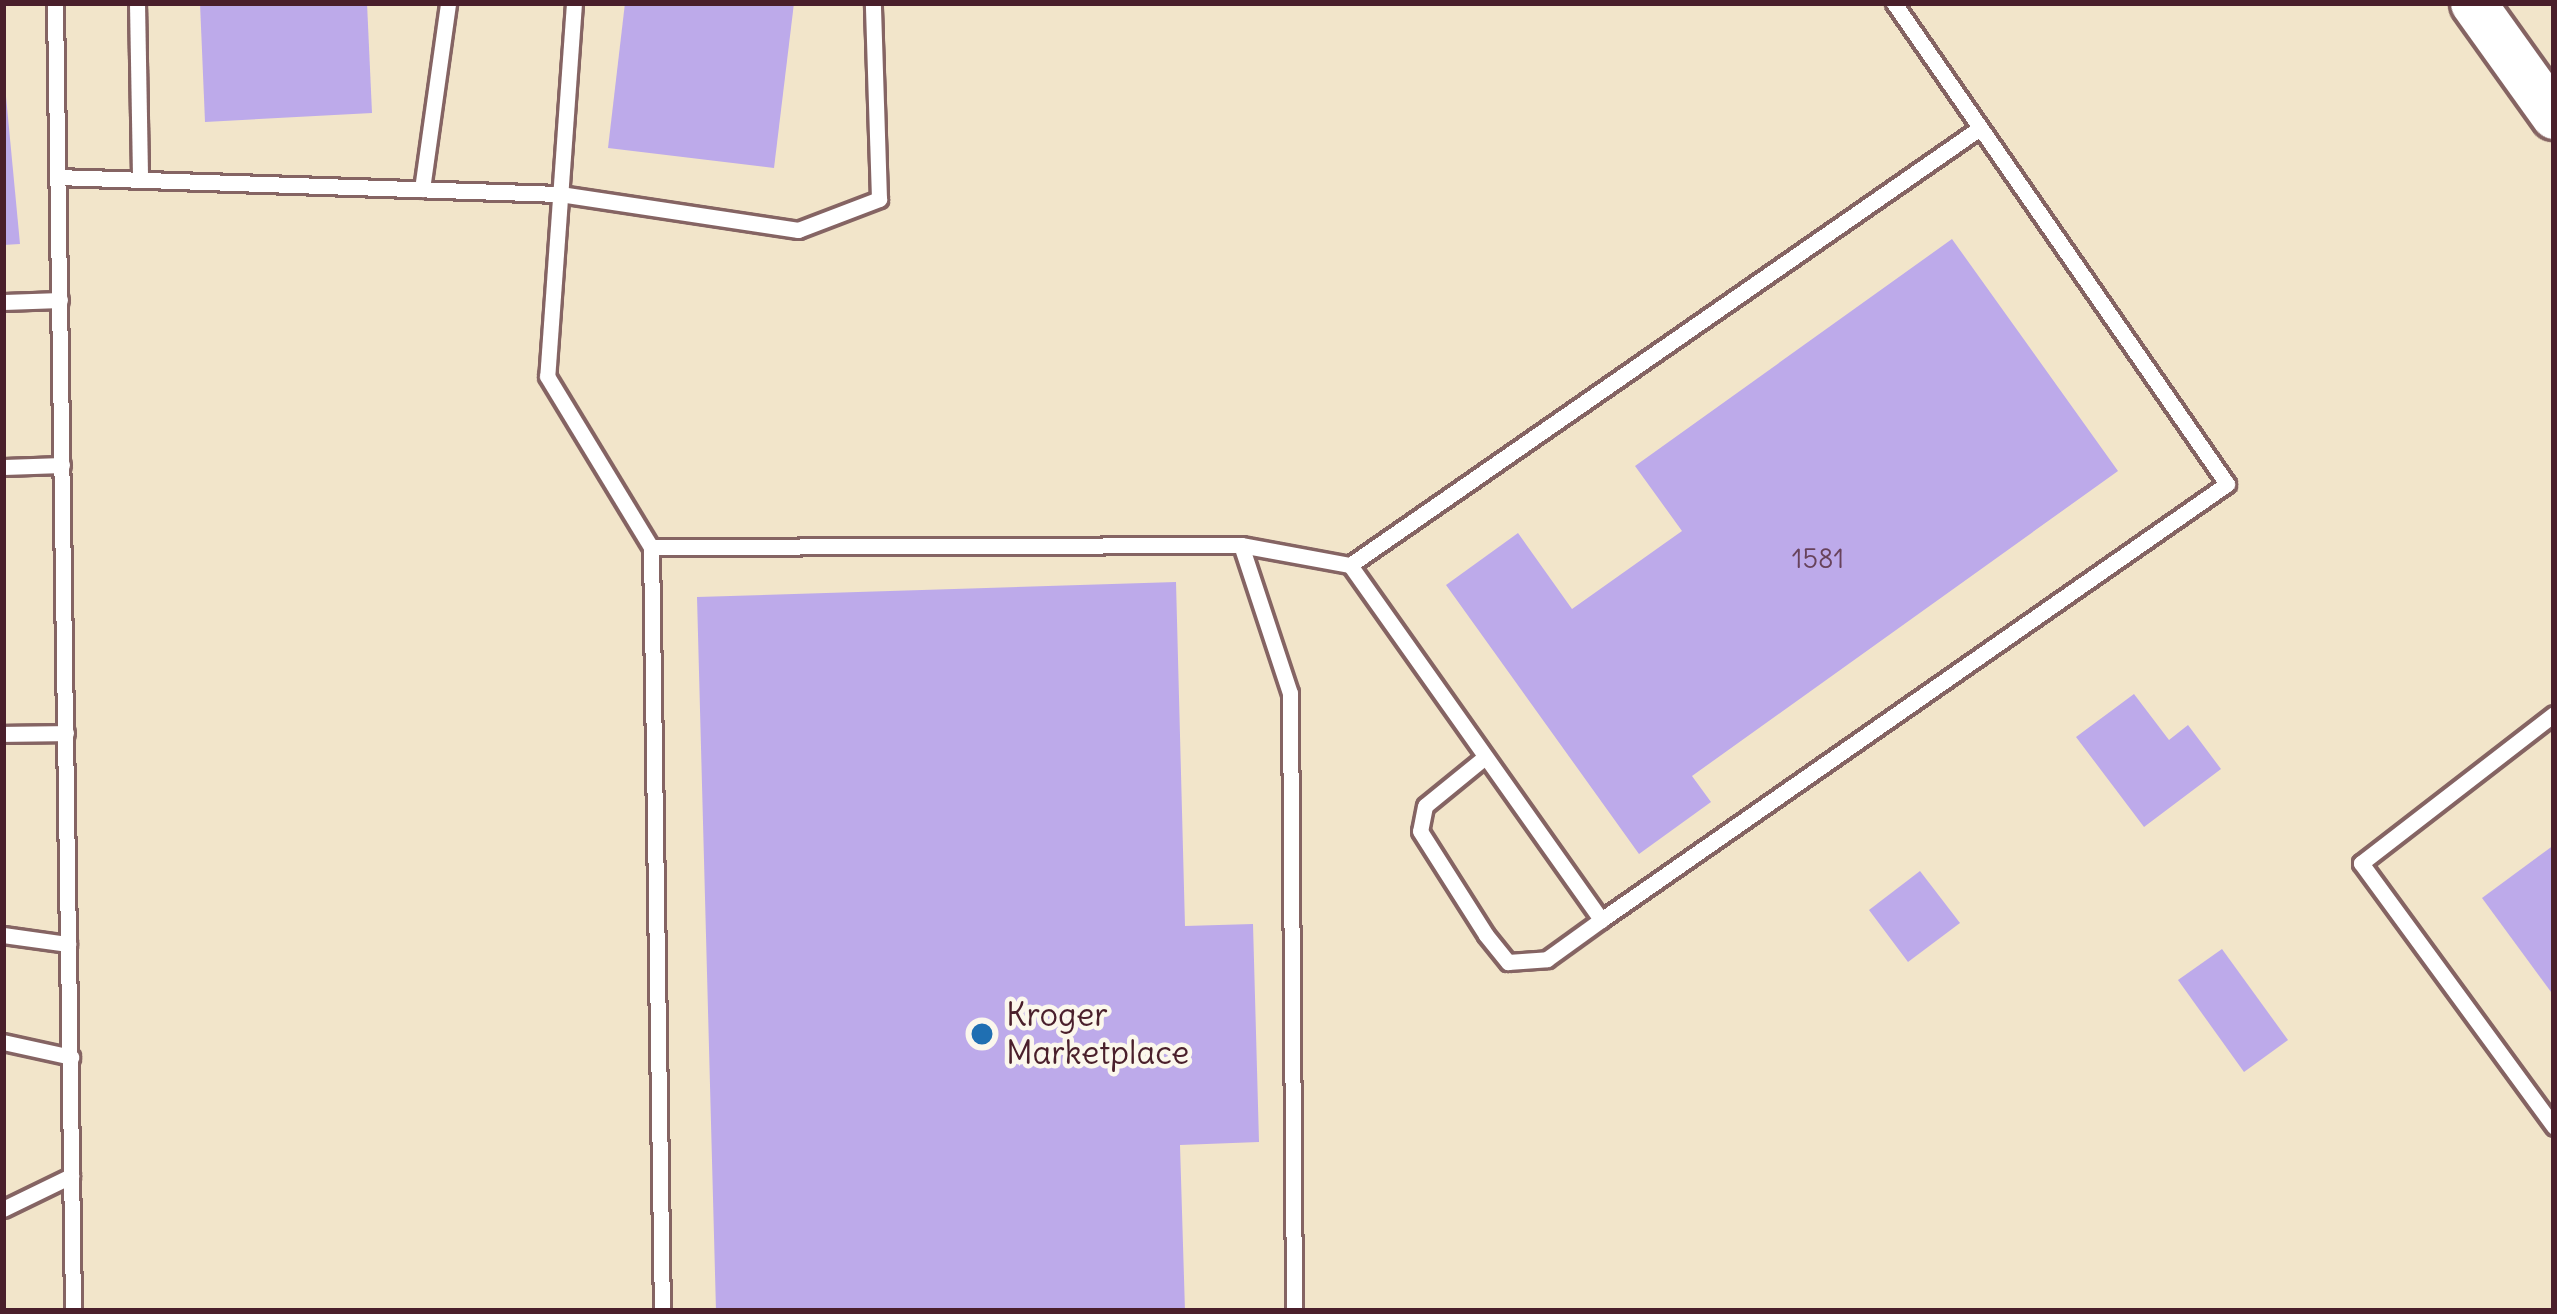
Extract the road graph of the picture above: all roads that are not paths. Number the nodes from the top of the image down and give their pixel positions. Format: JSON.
{"nodes":[{"id":1,"x":55,"y":3,"type":"edge"},
{"id":2,"x":137,"y":3,"type":"edge"},
{"id":3,"x":448,"y":3,"type":"edge"},
{"id":4,"x":574,"y":3,"type":"edge"},
{"id":5,"x":873,"y":3,"type":"edge"},
{"id":6,"x":1894,"y":3,"type":"edge"},
{"id":7,"x":2473,"y":3,"type":"edge"},
{"id":8,"x":2554,"y":116,"type":"edge"},
{"id":9,"x":1980,"y":128,"type":"junction"},
{"id":10,"x":57,"y":177,"type":"junction"},
{"id":11,"x":140,"y":180,"type":"junction"},
{"id":12,"x":422,"y":189,"type":"junction"},
{"id":13,"x":560,"y":194,"type":"junction"},
{"id":14,"x":60,"y":300,"type":"junction"},
{"id":15,"x":3,"y":302,"type":"edge"},
{"id":16,"x":62,"y":465,"type":"junction"},
{"id":17,"x":3,"y":466,"type":"edge"},
{"id":18,"x":1241,"y":545,"type":"junction"},
{"id":19,"x":651,"y":548,"type":"junction"},
{"id":20,"x":1350,"y":565,"type":"junction"},
{"id":21,"x":2554,"y":714,"type":"edge"},
{"id":22,"x":3,"y":734,"type":"edge"},
{"id":23,"x":66,"y":734,"type":"junction"},
{"id":24,"x":1485,"y":758,"type":"junction"},
{"id":25,"x":1601,"y":920,"type":"junction"},
{"id":26,"x":3,"y":935,"type":"edge"},
{"id":27,"x":68,"y":944,"type":"junction"},
{"id":28,"x":3,"y":1042,"type":"edge"},
{"id":29,"x":71,"y":1057,"type":"junction"},
{"id":30,"x":2554,"y":1127,"type":"edge"},
{"id":31,"x":71,"y":1176,"type":"junction"},
{"id":32,"x":3,"y":1209,"type":"edge"},
{"id":33,"x":73,"y":1311,"type":"edge"},
{"id":34,"x":662,"y":1311,"type":"edge"},
{"id":35,"x":1294,"y":1311,"type":"edge"}],
"edges":[{"from":1,"to":10,"type":"lane"},
{"from":2,"to":11,"type":"lane"},
{"from":3,"to":12,"type":"lane"},
{"from":4,"to":13,"type":"lane"},
{"from":5,"to":13,"type":"lane"},
{"from":6,"to":9,"type":"lane"},
{"from":7,"to":8,"type":"main road"},
{"from":9,"to":20,"type":"lane"},
{"from":9,"to":25,"type":"lane"},
{"from":10,"to":11,"type":"lane"},
{"from":10,"to":14,"type":"lane"},
{"from":11,"to":12,"type":"lane"},
{"from":12,"to":13,"type":"lane"},
{"from":13,"to":19,"type":"lane"},
{"from":14,"to":15,"type":"lane"},
{"from":14,"to":16,"type":"lane"},
{"from":16,"to":17,"type":"lane"},
{"from":16,"to":23,"type":"lane"},
{"from":18,"to":19,"type":"lane"},
{"from":18,"to":20,"type":"lane"},
{"from":18,"to":35,"type":"lane"},
{"from":19,"to":34,"type":"lane"},
{"from":20,"to":24,"type":"lane"},
{"from":21,"to":30,"type":"lane"},
{"from":22,"to":23,"type":"lane"},
{"from":23,"to":27,"type":"lane"},
{"from":24,"to":25,"type":"lane"},
{"from":24,"to":25,"type":"lane"},
{"from":26,"to":27,"type":"lane"},
{"from":27,"to":29,"type":"lane"},
{"from":28,"to":29,"type":"lane"},
{"from":29,"to":31,"type":"lane"},
{"from":31,"to":32,"type":"lane"},
{"from":31,"to":33,"type":"lane"}]}
